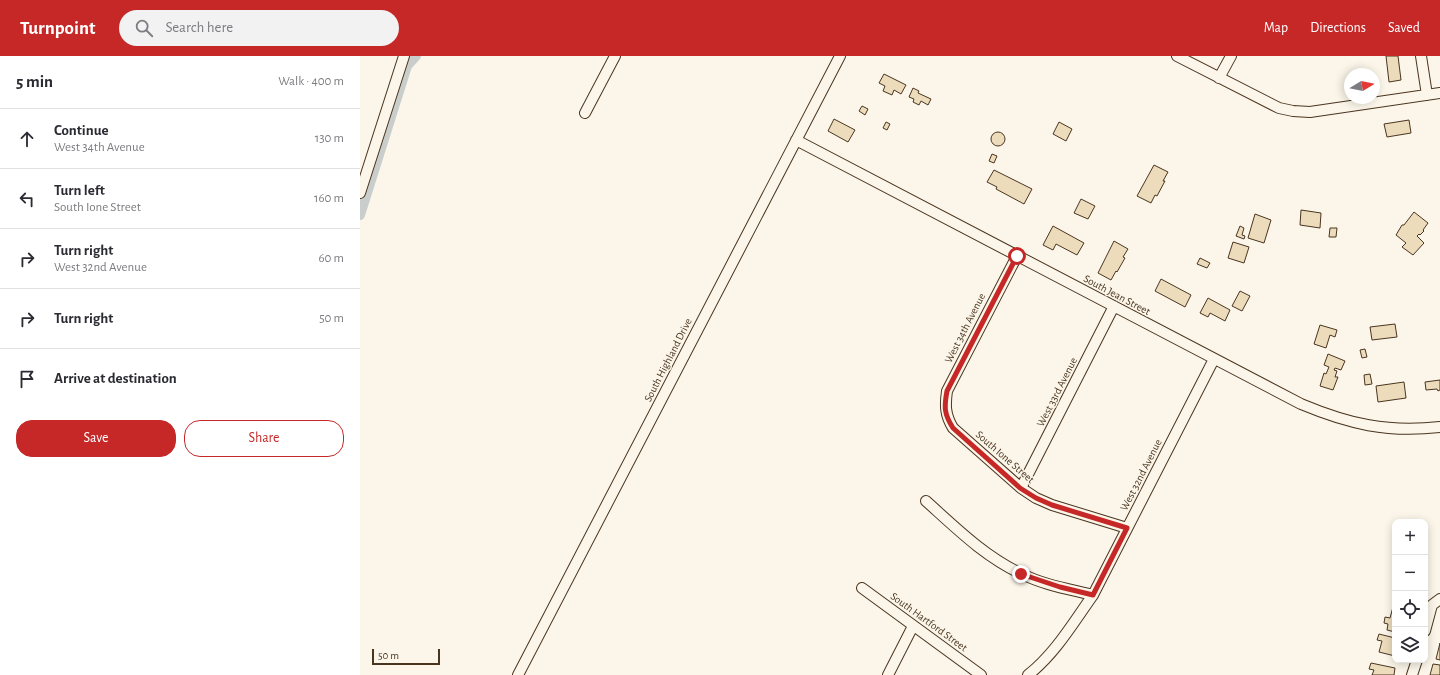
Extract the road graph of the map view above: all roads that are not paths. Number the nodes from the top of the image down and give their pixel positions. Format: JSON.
{"nodes":[{"id":1,"x":404,"y":56,"type":"edge"},
{"id":2,"x":615,"y":56,"type":"edge"},
{"id":3,"x":840,"y":56,"type":"edge"},
{"id":4,"x":1177,"y":56,"type":"edge"},
{"id":5,"x":1230,"y":56,"type":"edge"},
{"id":6,"x":1421,"y":56,"type":"edge"},
{"id":7,"x":1219,"y":78,"type":"junction"},
{"id":8,"x":1440,"y":93,"type":"edge"},
{"id":9,"x":1427,"y":95,"type":"junction"},
{"id":10,"x":585,"y":113,"type":"dead end"},
{"id":11,"x":796,"y":140,"type":"junction"},
{"id":12,"x":360,"y":193,"type":"edge"},
{"id":13,"x":1017,"y":256,"type":"junction"},
{"id":14,"x":1114,"y":306,"type":"junction"},
{"id":15,"x":1214,"y":359,"type":"junction"},
{"id":16,"x":946,"y":415,"type":"joint"},
{"id":17,"x":1440,"y":427,"type":"edge"},
{"id":18,"x":1020,"y":488,"type":"junction"},
{"id":19,"x":926,"y":501,"type":"dead end"},
{"id":20,"x":1127,"y":528,"type":"junction"},
{"id":21,"x":862,"y":588,"type":"dead end"},
{"id":22,"x":1093,"y":595,"type":"junction"},
{"id":23,"x":1438,"y":600,"type":"edge"},
{"id":24,"x":914,"y":626,"type":"junction"},
{"id":25,"x":1426,"y":627,"type":"edge"},
{"id":26,"x":1416,"y":663,"type":"edge"},
{"id":27,"x":518,"y":675,"type":"edge"},
{"id":28,"x":888,"y":675,"type":"edge"},
{"id":29,"x":981,"y":675,"type":"edge"},
{"id":30,"x":1028,"y":675,"type":"edge"},
{"id":31,"x":1412,"y":675,"type":"edge"}],
"edges":[{"from":1,"to":12,"type":"street"},
{"from":2,"to":10,"type":"street"},
{"from":3,"to":11,"type":"street","name":"South Highland Drive"},
{"from":4,"to":7,"type":"street"},
{"from":5,"to":7,"type":"street"},
{"from":6,"to":9,"type":"street"},
{"from":7,"to":9,"type":"street"},
{"from":8,"to":9,"type":"street"},
{"from":11,"to":13,"type":"street","name":"South Jean Street"},
{"from":11,"to":27,"type":"street","name":"South Highland Drive"},
{"from":13,"to":14,"type":"street","name":"South Jean Street"},
{"from":13,"to":16,"type":"street","name":"West 34th Avenue"},
{"from":14,"to":15,"type":"street","name":"South Jean Street"},
{"from":14,"to":18,"type":"street","name":"West 33rd Avenue"},
{"from":15,"to":17,"type":"street","name":"South Jean Street"},
{"from":15,"to":20,"type":"street","name":"West 32nd Avenue"},
{"from":16,"to":18,"type":"street","name":"South Ione Street"},
{"from":18,"to":20,"type":"street","name":"South Ione Street"},
{"from":19,"to":22,"type":"street"},
{"from":20,"to":22,"type":"street","name":"West 32nd Avenue"},
{"from":21,"to":24,"type":"street","name":"South Hartford Street"},
{"from":22,"to":30,"type":"street","name":"West 32nd Avenue"},
{"from":23,"to":25,"type":"street"},
{"from":24,"to":28,"type":"street"},
{"from":24,"to":29,"type":"street","name":"South Hartford Street"},
{"from":26,"to":31,"type":"street"}]}
